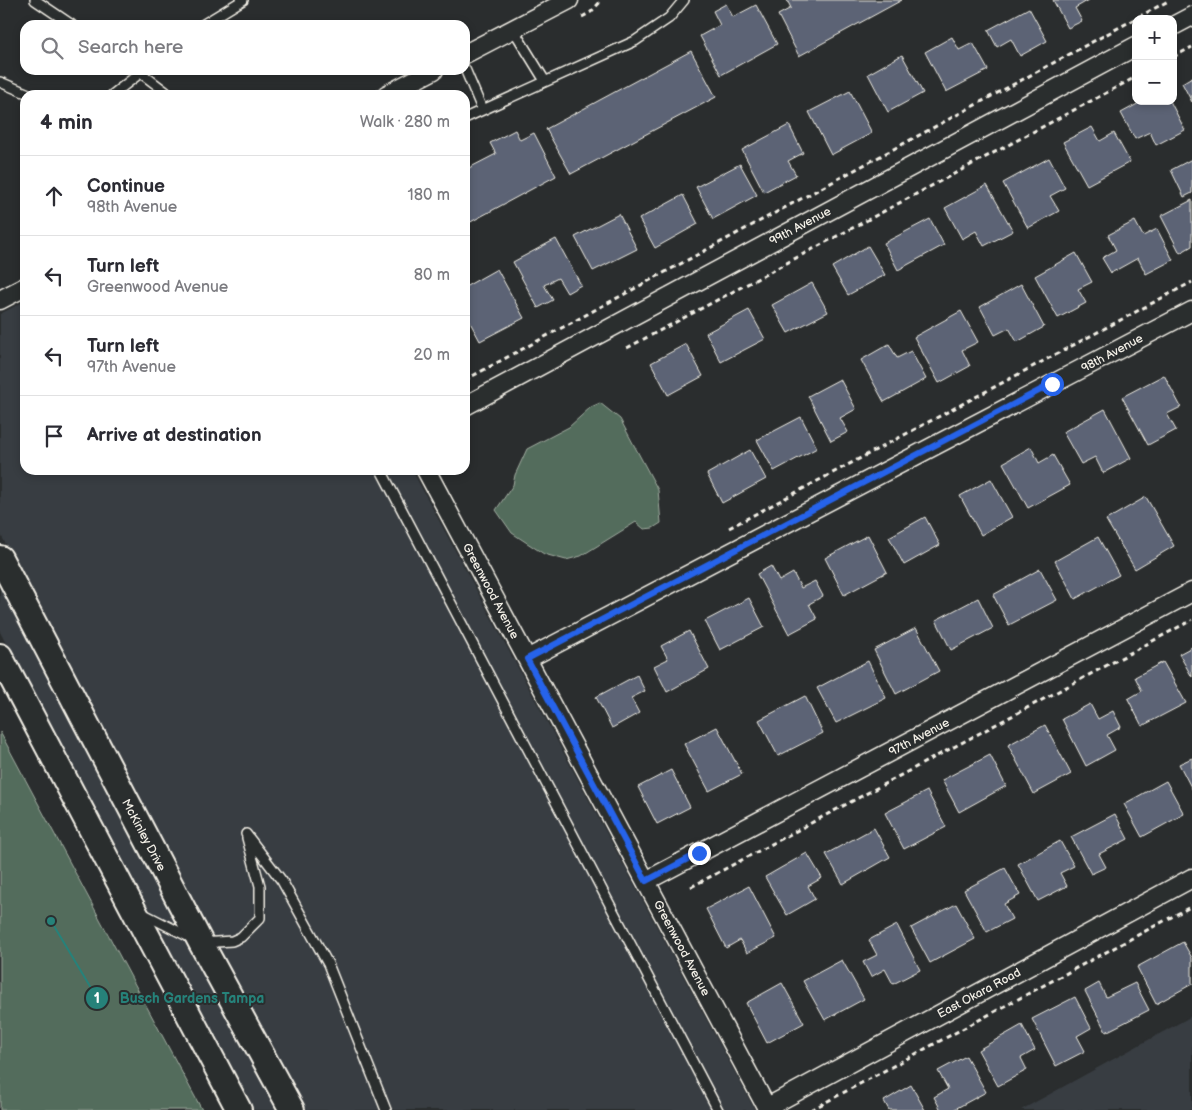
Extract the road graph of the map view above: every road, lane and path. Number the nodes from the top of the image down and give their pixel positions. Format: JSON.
{"nodes":[{"id":1,"x":35,"y":0,"type":"edge"},
{"id":2,"x":243,"y":0,"type":"edge"},
{"id":3,"x":569,"y":0,"type":"edge"},
{"id":4,"x":684,"y":0,"type":"edge"},
{"id":5,"x":1170,"y":0,"type":"edge"},
{"id":6,"x":1192,"y":16,"type":"edge"},
{"id":7,"x":65,"y":20,"type":"edge"},
{"id":8,"x":210,"y":20,"type":"edge"},
{"id":9,"x":1177,"y":24,"type":"edge"},
{"id":10,"x":513,"y":29,"type":"junction"},
{"id":11,"x":1192,"y":47,"type":"edge"},
{"id":12,"x":1132,"y":48,"type":"edge"},
{"id":13,"x":470,"y":51,"type":"edge"},
{"id":14,"x":1177,"y":55,"type":"edge"},
{"id":15,"x":136,"y":75,"type":"edge"},
{"id":16,"x":146,"y":75,"type":"edge"},
{"id":17,"x":424,"y":75,"type":"edge"},
{"id":18,"x":467,"y":75,"type":"edge"},
{"id":19,"x":1132,"y":79,"type":"edge"},
{"id":20,"x":0,"y":82,"type":"edge"},
{"id":21,"x":545,"y":82,"type":"junction"},
{"id":22,"x":118,"y":90,"type":"edge"},
{"id":23,"x":164,"y":90,"type":"edge"},
{"id":24,"x":396,"y":90,"type":"edge"},
{"id":25,"x":20,"y":91,"type":"edge"},
{"id":26,"x":482,"y":110,"type":"junction"},
{"id":27,"x":470,"y":116,"type":"edge"},
{"id":28,"x":1192,"y":282,"type":"edge"},
{"id":29,"x":20,"y":290,"type":"edge"},
{"id":30,"x":0,"y":300,"type":"edge"},
{"id":31,"x":1192,"y":311,"type":"edge"},
{"id":32,"x":627,"y":348,"type":"dead end"},
{"id":33,"x":470,"y":377,"type":"edge"},
{"id":34,"x":470,"y":403,"type":"edge"},
{"id":35,"x":384,"y":475,"type":"edge"},
{"id":36,"x":429,"y":475,"type":"edge"},
{"id":37,"x":729,"y":528,"type":"dead end"},
{"id":38,"x":0,"y":558,"type":"edge"},
{"id":39,"x":1192,"y":592,"type":"edge"},
{"id":40,"x":1192,"y":620,"type":"edge"},
{"id":41,"x":0,"y":656,"type":"edge"},
{"id":42,"x":527,"y":659,"type":"junction"},
{"id":43,"x":1192,"y":878,"type":"edge"},
{"id":44,"x":646,"y":881,"type":"junction"},
{"id":45,"x":691,"y":887,"type":"dead end"},
{"id":46,"x":1192,"y":906,"type":"edge"},
{"id":47,"x":133,"y":908,"type":"junction"},
{"id":48,"x":201,"y":943,"type":"junction"},
{"id":49,"x":767,"y":1109,"type":"edge"},
{"id":50,"x":239,"y":1110,"type":"edge"},
{"id":51,"x":292,"y":1110,"type":"edge"},
{"id":52,"x":386,"y":1110,"type":"edge"},
{"id":53,"x":718,"y":1110,"type":"edge"},
{"id":54,"x":811,"y":1110,"type":"edge"}],
"edges":[{"from":1,"to":7,"type":"lane"},
{"from":2,"to":8,"type":"lane"},
{"from":3,"to":10,"type":"street"},
{"from":4,"to":21,"type":"lane"},
{"from":5,"to":33,"type":"path"},
{"from":6,"to":9,"type":"street"},
{"from":10,"to":13,"type":"street"},
{"from":10,"to":21,"type":"lane"},
{"from":11,"to":14,"type":"path"},
{"from":12,"to":34,"type":"street","name":"99th Avenue"},
{"from":15,"to":22,"type":"lane"},
{"from":16,"to":23,"type":"lane"},
{"from":17,"to":24,"type":"street"},
{"from":18,"to":26,"type":"lane"},
{"from":19,"to":32,"type":"path"},
{"from":20,"to":25,"type":"lane"},
{"from":21,"to":26,"type":"lane"},
{"from":26,"to":27,"type":"lane"},
{"from":28,"to":37,"type":"path"},
{"from":29,"to":30,"type":"street"},
{"from":31,"to":42,"type":"street","name":"98th Avenue"},
{"from":35,"to":53,"type":"lane"},
{"from":36,"to":42,"type":"street","name":"Greenwood Avenue"},
{"from":38,"to":48,"type":"main road","name":"McKinley Drive"},
{"from":39,"to":44,"type":"street","name":"97th Avenue"},
{"from":40,"to":45,"type":"path"},
{"from":41,"to":47,"type":"main road"},
{"from":42,"to":44,"type":"street","name":"Greenwood Avenue"},
{"from":43,"to":49,"type":"street","name":"East Okara Road"},
{"from":44,"to":49,"type":"street","name":"Greenwood Avenue"},
{"from":46,"to":54,"type":"path"},
{"from":47,"to":48,"type":"lane"},
{"from":47,"to":50,"type":"main road"},
{"from":48,"to":51,"type":"main road","name":"McKinley Drive"},
{"from":48,"to":52,"type":"lane"}]}
